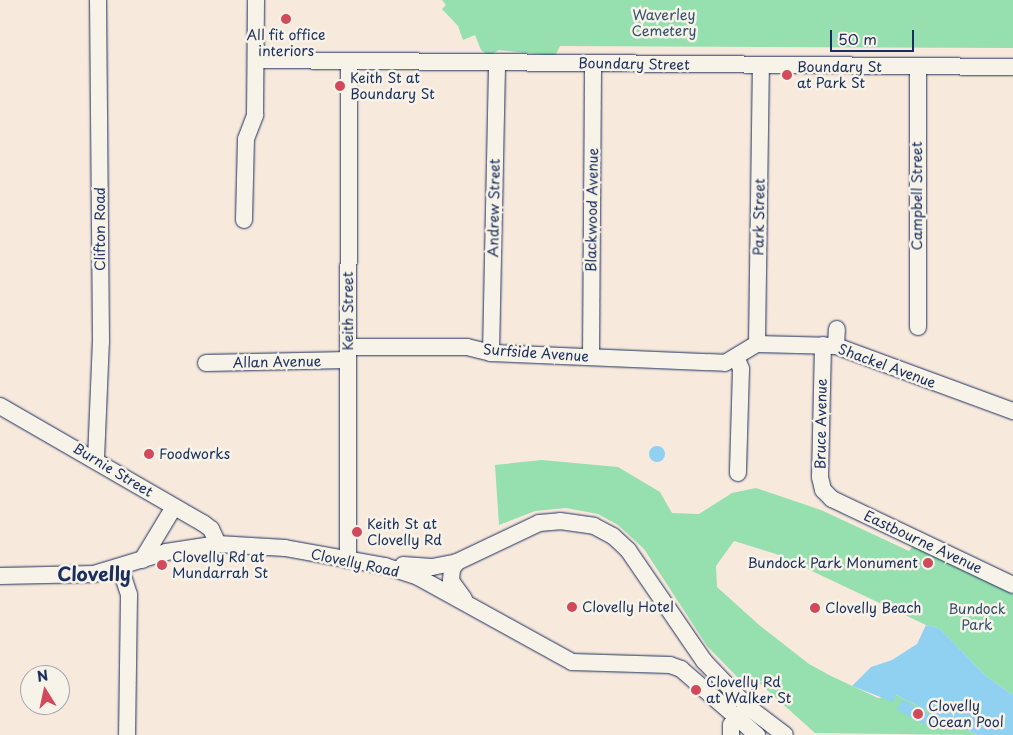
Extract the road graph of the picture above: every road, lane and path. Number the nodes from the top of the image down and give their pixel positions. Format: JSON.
{"nodes":[{"id":1,"x":98,"y":0,"type":"edge"},
{"id":2,"x":256,"y":0,"type":"edge"},
{"id":3,"x":256,"y":60,"type":"junction"},
{"id":4,"x":349,"y":62,"type":"junction"},
{"id":5,"x":497,"y":63,"type":"junction"},
{"id":6,"x":593,"y":64,"type":"junction"},
{"id":7,"x":761,"y":66,"type":"junction"},
{"id":8,"x":918,"y":66,"type":"junction"},
{"id":9,"x":1013,"y":67,"type":"edge"},
{"id":10,"x":244,"y":220,"type":"dead end"},
{"id":11,"x":918,"y":327,"type":"dead end"},
{"id":12,"x":837,"y":329,"type":"dead end"},
{"id":13,"x":757,"y":344,"type":"junction"},
{"id":14,"x":829,"y":346,"type":"junction"},
{"id":15,"x":348,"y":353,"type":"junction"},
{"id":16,"x":491,"y":353,"type":"junction"},
{"id":17,"x":591,"y":357,"type":"junction"},
{"id":18,"x":730,"y":360,"type":"junction"},
{"id":19,"x":206,"y":363,"type":"dead end"},
{"id":20,"x":1,"y":410,"type":"edge"},
{"id":21,"x":1013,"y":411,"type":"edge"},
{"id":22,"x":96,"y":459,"type":"junction"},
{"id":23,"x":738,"y":473,"type":"dead end"},
{"id":24,"x":832,"y":499,"type":"joint"},
{"id":25,"x":174,"y":507,"type":"junction"},
{"id":26,"x":218,"y":544,"type":"junction"},
{"id":27,"x":142,"y":560,"type":"junction"},
{"id":28,"x":348,"y":560,"type":"junction"},
{"id":29,"x":457,"y":562,"type":"junction"},
{"id":30,"x":385,"y":566,"type":"junction"},
{"id":31,"x":120,"y":567,"type":"junction"},
{"id":32,"x":0,"y":576,"type":"edge"},
{"id":33,"x":1013,"y":585,"type":"edge"},
{"id":34,"x":467,"y":603,"type":"junction"},
{"id":35,"x":742,"y":713,"type":"junction"},
{"id":36,"x":127,"y":735,"type":"edge"},
{"id":37,"x":731,"y":735,"type":"edge"},
{"id":38,"x":758,"y":735,"type":"edge"},
{"id":39,"x":785,"y":735,"type":"edge"}],
"edges":[{"from":1,"to":22,"type":"street","name":"Clifton Road"},
{"from":2,"to":3,"type":"street"},
{"from":3,"to":4,"type":"street","name":"Boundary Street"},
{"from":3,"to":10,"type":"street"},
{"from":4,"to":5,"type":"street","name":"Boundary Street"},
{"from":4,"to":15,"type":"street","name":"Keith Street"},
{"from":5,"to":6,"type":"street","name":"Boundary Street"},
{"from":5,"to":16,"type":"street","name":"Andrew Street"},
{"from":6,"to":7,"type":"street","name":"Boundary Street"},
{"from":6,"to":17,"type":"street","name":"Blackwood Avenue"},
{"from":7,"to":8,"type":"street","name":"Boundary Street"},
{"from":7,"to":13,"type":"street","name":"Park Street"},
{"from":8,"to":9,"type":"street","name":"Boundary Street"},
{"from":8,"to":11,"type":"street","name":"Campbell Street"},
{"from":12,"to":14,"type":"street","name":"Bruce Avenue"},
{"from":13,"to":14,"type":"street","name":"Shackel Avenue"},
{"from":13,"to":18,"type":"street"},
{"from":14,"to":21,"type":"street","name":"Shackel Avenue"},
{"from":14,"to":24,"type":"street","name":"Bruce Avenue"},
{"from":15,"to":16,"type":"street","name":"Surfside Avenue"},
{"from":15,"to":19,"type":"street","name":"Allan Avenue"},
{"from":15,"to":28,"type":"street","name":"Keith Street"},
{"from":16,"to":17,"type":"street","name":"Surfside Avenue"},
{"from":17,"to":18,"type":"street","name":"Surfside Avenue"},
{"from":18,"to":23,"type":"street"},
{"from":20,"to":22,"type":"street","name":"Burnie Street"},
{"from":22,"to":25,"type":"street","name":"Burnie Street"},
{"from":24,"to":33,"type":"street","name":"Eastbourne Avenue"},
{"from":25,"to":26,"type":"street","name":"Burnie Street"},
{"from":25,"to":27,"type":"street"},
{"from":26,"to":27,"type":"street","name":"Clovelly Road"},
{"from":26,"to":28,"type":"street","name":"Clovelly Road"},
{"from":27,"to":31,"type":"street","name":"Clovelly Road"},
{"from":28,"to":30,"type":"street","name":"Clovelly Road"},
{"from":29,"to":30,"type":"street"},
{"from":29,"to":34,"type":"street"},
{"from":29,"to":35,"type":"street"},
{"from":30,"to":34,"type":"street","name":"Clovelly Road"},
{"from":31,"to":32,"type":"street","name":"Clovelly Road"},
{"from":31,"to":36,"type":"street"},
{"from":34,"to":35,"type":"street","name":"Clovelly Road"},
{"from":35,"to":37,"type":"street"},
{"from":35,"to":38,"type":"street","name":"Clovelly Road"},
{"from":35,"to":39,"type":"street","name":"Clovelly Road"}]}
